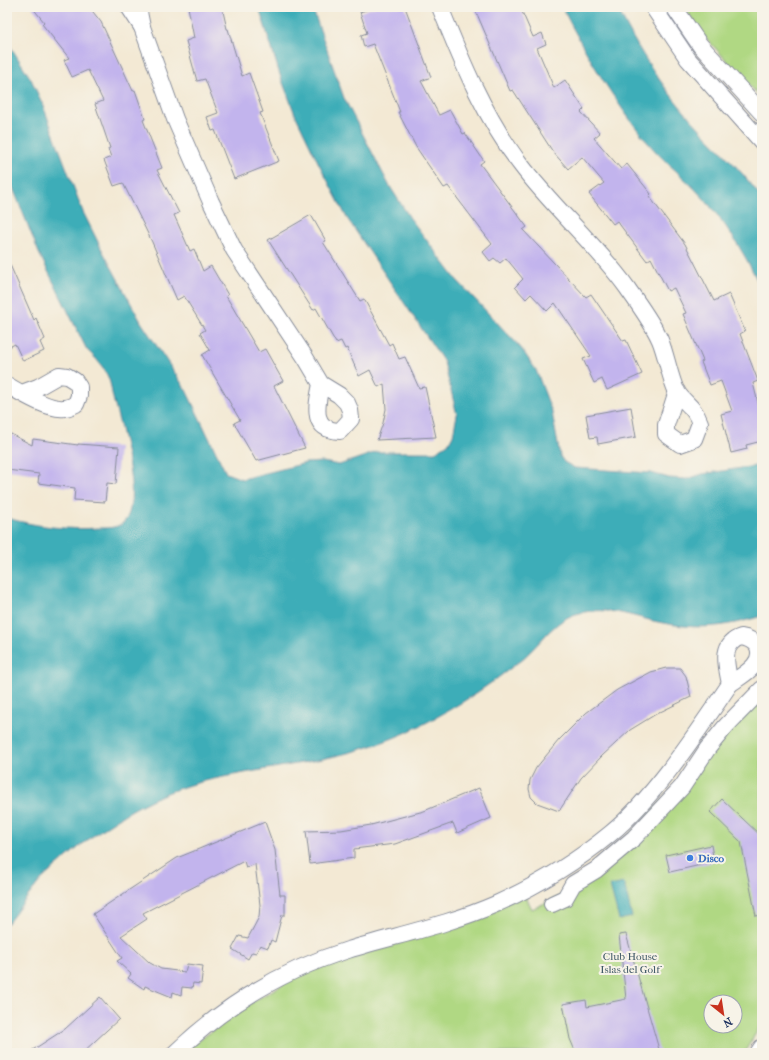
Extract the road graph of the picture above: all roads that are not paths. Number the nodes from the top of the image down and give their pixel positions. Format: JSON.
{"nodes":[{"id":1,"x":129,"y":7,"type":"edge"},
{"id":2,"x":138,"y":7,"type":"edge"},
{"id":3,"x":440,"y":7,"type":"edge"},
{"id":4,"x":653,"y":7,"type":"edge"},
{"id":5,"x":674,"y":7,"type":"edge"},
{"id":6,"x":142,"y":26,"type":"junction"},
{"id":7,"x":762,"y":113,"type":"edge"},
{"id":8,"x":762,"y":142,"type":"edge"},
{"id":9,"x":321,"y":384,"type":"dead end"},
{"id":10,"x":7,"y":385,"type":"edge"},
{"id":11,"x":677,"y":391,"type":"dead end"},
{"id":12,"x":22,"y":393,"type":"dead end"},
{"id":13,"x":730,"y":684,"type":"dead end"},
{"id":14,"x":762,"y":689,"type":"edge"},
{"id":15,"x":552,"y":904,"type":"dead end"},
{"id":16,"x":762,"y":1047,"type":"edge"},
{"id":17,"x":175,"y":1053,"type":"edge"},
{"id":18,"x":758,"y":1053,"type":"edge"}],
"edges":[{"from":1,"to":6,"type":"street"},
{"from":2,"to":6,"type":"street"},
{"from":3,"to":11,"type":"street"},
{"from":4,"to":8,"type":"street"},
{"from":5,"to":7,"type":"street"},
{"from":6,"to":9,"type":"street"},
{"from":10,"to":12,"type":"street"},
{"from":13,"to":17,"type":"street"},
{"from":14,"to":15,"type":"street"},
{"from":16,"to":18,"type":"street"}]}
